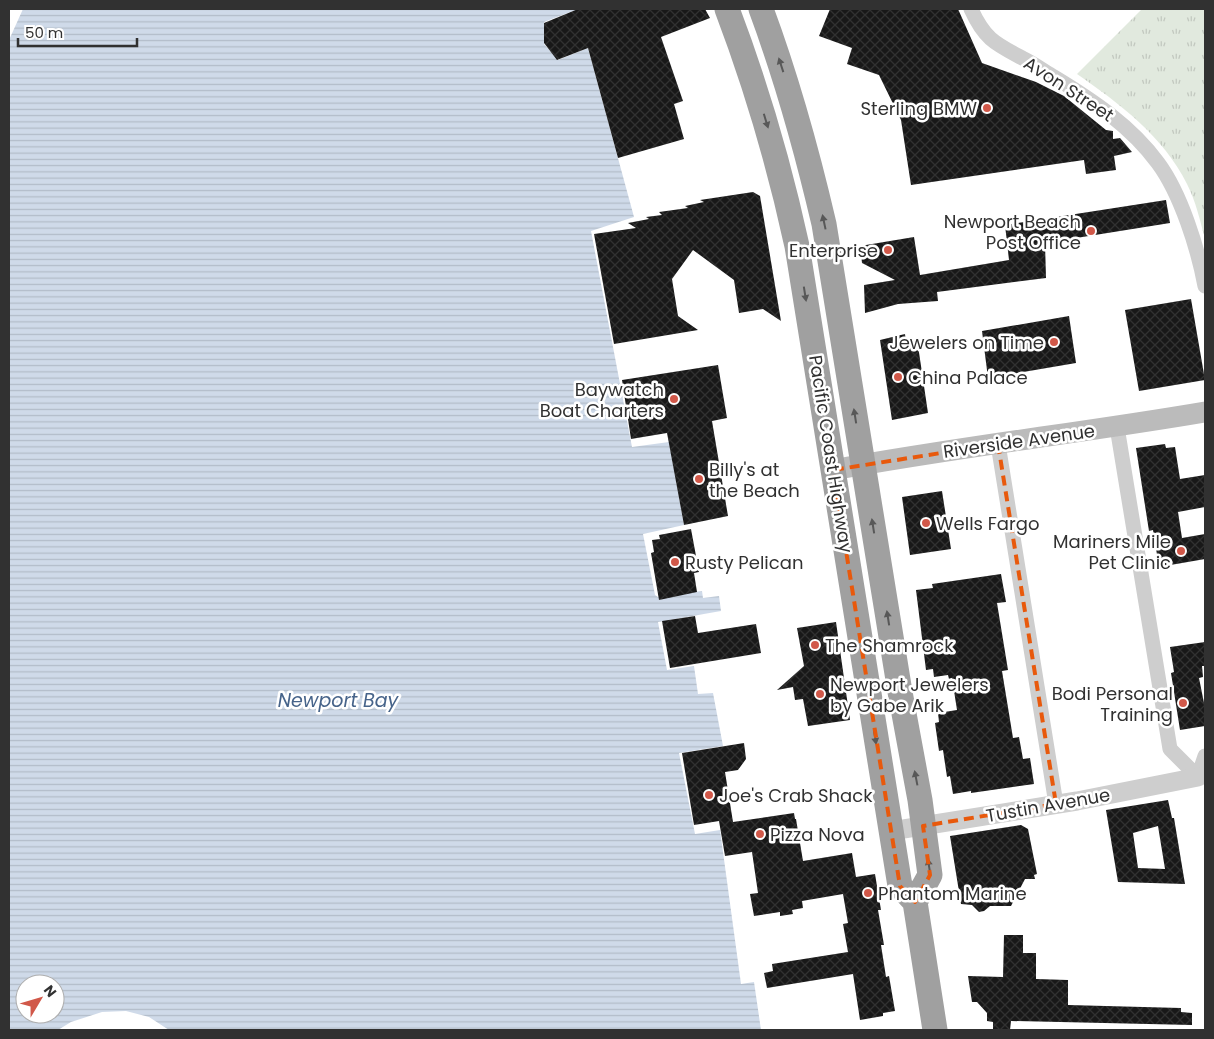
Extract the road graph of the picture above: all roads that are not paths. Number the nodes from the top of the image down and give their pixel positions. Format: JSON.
{"nodes":[{"id":1,"x":727,"y":9,"type":"edge"},
{"id":2,"x":760,"y":9,"type":"edge"},
{"id":3,"x":971,"y":9,"type":"edge"},
{"id":4,"x":1205,"y":286,"type":"edge"},
{"id":5,"x":1205,"y":412,"type":"edge"},
{"id":6,"x":1117,"y":427,"type":"junction"},
{"id":7,"x":998,"y":444,"type":"junction"},
{"id":8,"x":863,"y":465,"type":"junction"},
{"id":9,"x":834,"y":470,"type":"junction"},
{"id":10,"x":1205,"y":756,"type":"edge"},
{"id":11,"x":1202,"y":776,"type":"edge"},
{"id":12,"x":1056,"y":804,"type":"junction"},
{"id":13,"x":923,"y":826,"type":"junction"},
{"id":14,"x":891,"y":831,"type":"junction"},
{"id":15,"x":915,"y":902,"type":"junction"},
{"id":16,"x":935,"y":1030,"type":"edge"}],
"edges":[{"from":1,"to":9,"type":"highway","name":"Pacific Coast Highway","one_way":true},
{"from":8,"to":2,"type":"highway","name":"Pacific Coast Highway","one_way":true},
{"from":3,"to":4,"type":"street","name":"Avon Street"},
{"from":5,"to":6,"type":"main road","name":"Riverside Avenue"},
{"from":6,"to":7,"type":"main road","name":"Riverside Avenue"},
{"from":6,"to":11,"type":"street"},
{"from":7,"to":8,"type":"main road","name":"Riverside Avenue"},
{"from":7,"to":12,"type":"street"},
{"from":8,"to":9,"type":"main road","name":"Riverside Avenue"},
{"from":13,"to":8,"type":"highway","name":"Pacific Coast Highway","one_way":true},
{"from":9,"to":14,"type":"highway","name":"Pacific Coast Highway","one_way":true},
{"from":10,"to":11,"type":"street"},
{"from":11,"to":12,"type":"street","name":"Tustin Avenue"},
{"from":12,"to":13,"type":"street","name":"Tustin Avenue"},
{"from":13,"to":14,"type":"street","name":"Tustin Avenue"},
{"from":15,"to":13,"type":"highway","name":"Pacific Coast Highway","one_way":true},
{"from":14,"to":15,"type":"highway","name":"Pacific Coast Highway"},
{"from":15,"to":16,"type":"highway"}]}
